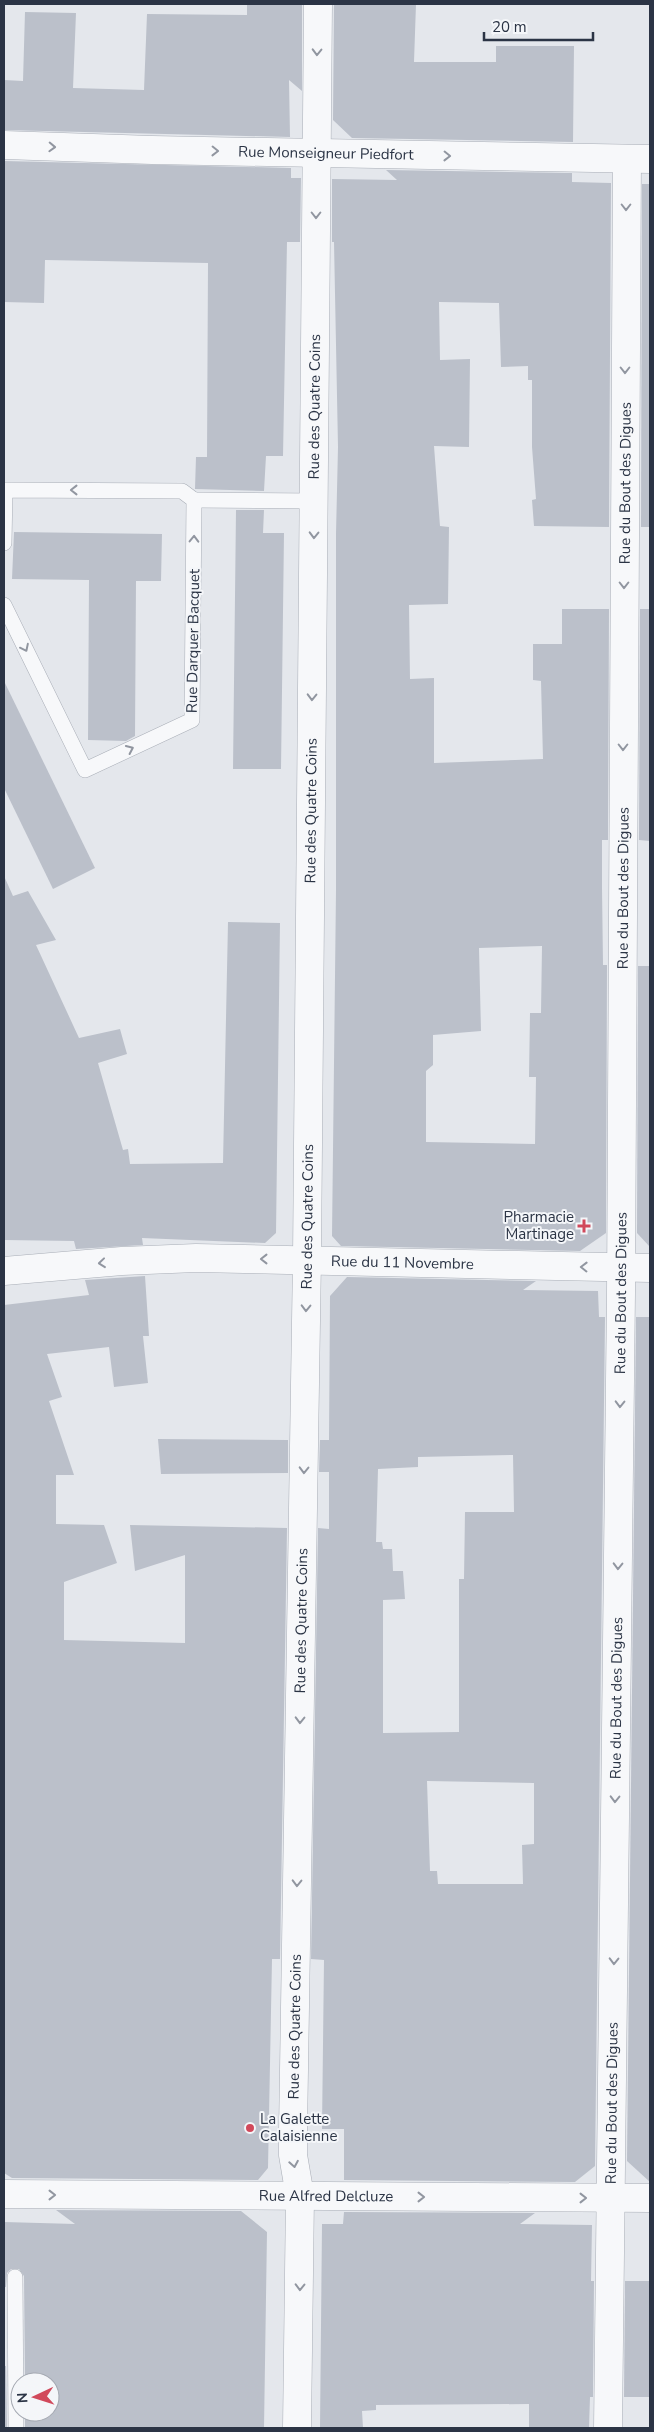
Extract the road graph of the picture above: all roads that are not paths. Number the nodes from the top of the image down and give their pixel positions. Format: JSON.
{"nodes":[{"id":1,"x":318,"y":4,"type":"edge"},
{"id":2,"x":4,"y":145,"type":"edge"},
{"id":3,"x":316,"y":153,"type":"junction"},
{"id":4,"x":638,"y":159,"type":"edge"},
{"id":5,"x":194,"y":500,"type":"junction"},
{"id":6,"x":314,"y":501,"type":"junction"},
{"id":7,"x":4,"y":543,"type":"edge"},
{"id":8,"x":4,"y":605,"type":"edge"},
{"id":9,"x":307,"y":1259,"type":"junction"},
{"id":10,"x":620,"y":1267,"type":"junction"},
{"id":11,"x":650,"y":1268,"type":"edge"},
{"id":12,"x":4,"y":1272,"type":"edge"},
{"id":13,"x":4,"y":2194,"type":"edge"},
{"id":14,"x":300,"y":2196,"type":"junction"},
{"id":15,"x":610,"y":2197,"type":"junction"},
{"id":16,"x":650,"y":2198,"type":"edge"},
{"id":17,"x":15,"y":2278,"type":"dead end"},
{"id":18,"x":16,"y":2428,"type":"edge"},
{"id":19,"x":297,"y":2428,"type":"edge"},
{"id":20,"x":608,"y":2428,"type":"edge"}],
"edges":[{"from":1,"to":3,"type":"street","name":"Rue des Quatre Coins","one_way":true},
{"from":2,"to":3,"type":"street","name":"Rue Monseigneur Piedfort","one_way":true},
{"from":3,"to":4,"type":"street","name":"Rue Monseigneur Piedfort","one_way":true},
{"from":3,"to":6,"type":"street","name":"Rue des Quatre Coins","one_way":true},
{"from":4,"to":10,"type":"street","name":"Rue du Bout des Digues","one_way":true},
{"from":5,"to":6,"type":"lane"},
{"from":5,"to":7,"type":"lane","one_way":true},
{"from":8,"to":5,"type":"lane","name":"Rue Darquer Bacquet","one_way":true},
{"from":6,"to":9,"type":"street","name":"Rue des Quatre Coins","one_way":true},
{"from":10,"to":9,"type":"street","name":"Rue du 11 Novembre","one_way":true},
{"from":9,"to":12,"type":"street","name":"Rue du 11 Novembre","one_way":true},
{"from":9,"to":14,"type":"street","name":"Rue des Quatre Coins","one_way":true},
{"from":10,"to":11,"type":"street","name":"Rue du 11 Novembre"},
{"from":10,"to":15,"type":"street","name":"Rue du Bout des Digues","one_way":true},
{"from":13,"to":14,"type":"street","name":"Rue Alfred Delcluze","one_way":true},
{"from":14,"to":15,"type":"street","name":"Rue Alfred Delcluze","one_way":true},
{"from":14,"to":19,"type":"street","name":"Rue des Quatre Coins","one_way":true},
{"from":15,"to":16,"type":"street","name":"Rue Alfred Delcluze"},
{"from":15,"to":20,"type":"street","name":"Rue du Bout des Digues"},
{"from":17,"to":18,"type":"lane"}]}
